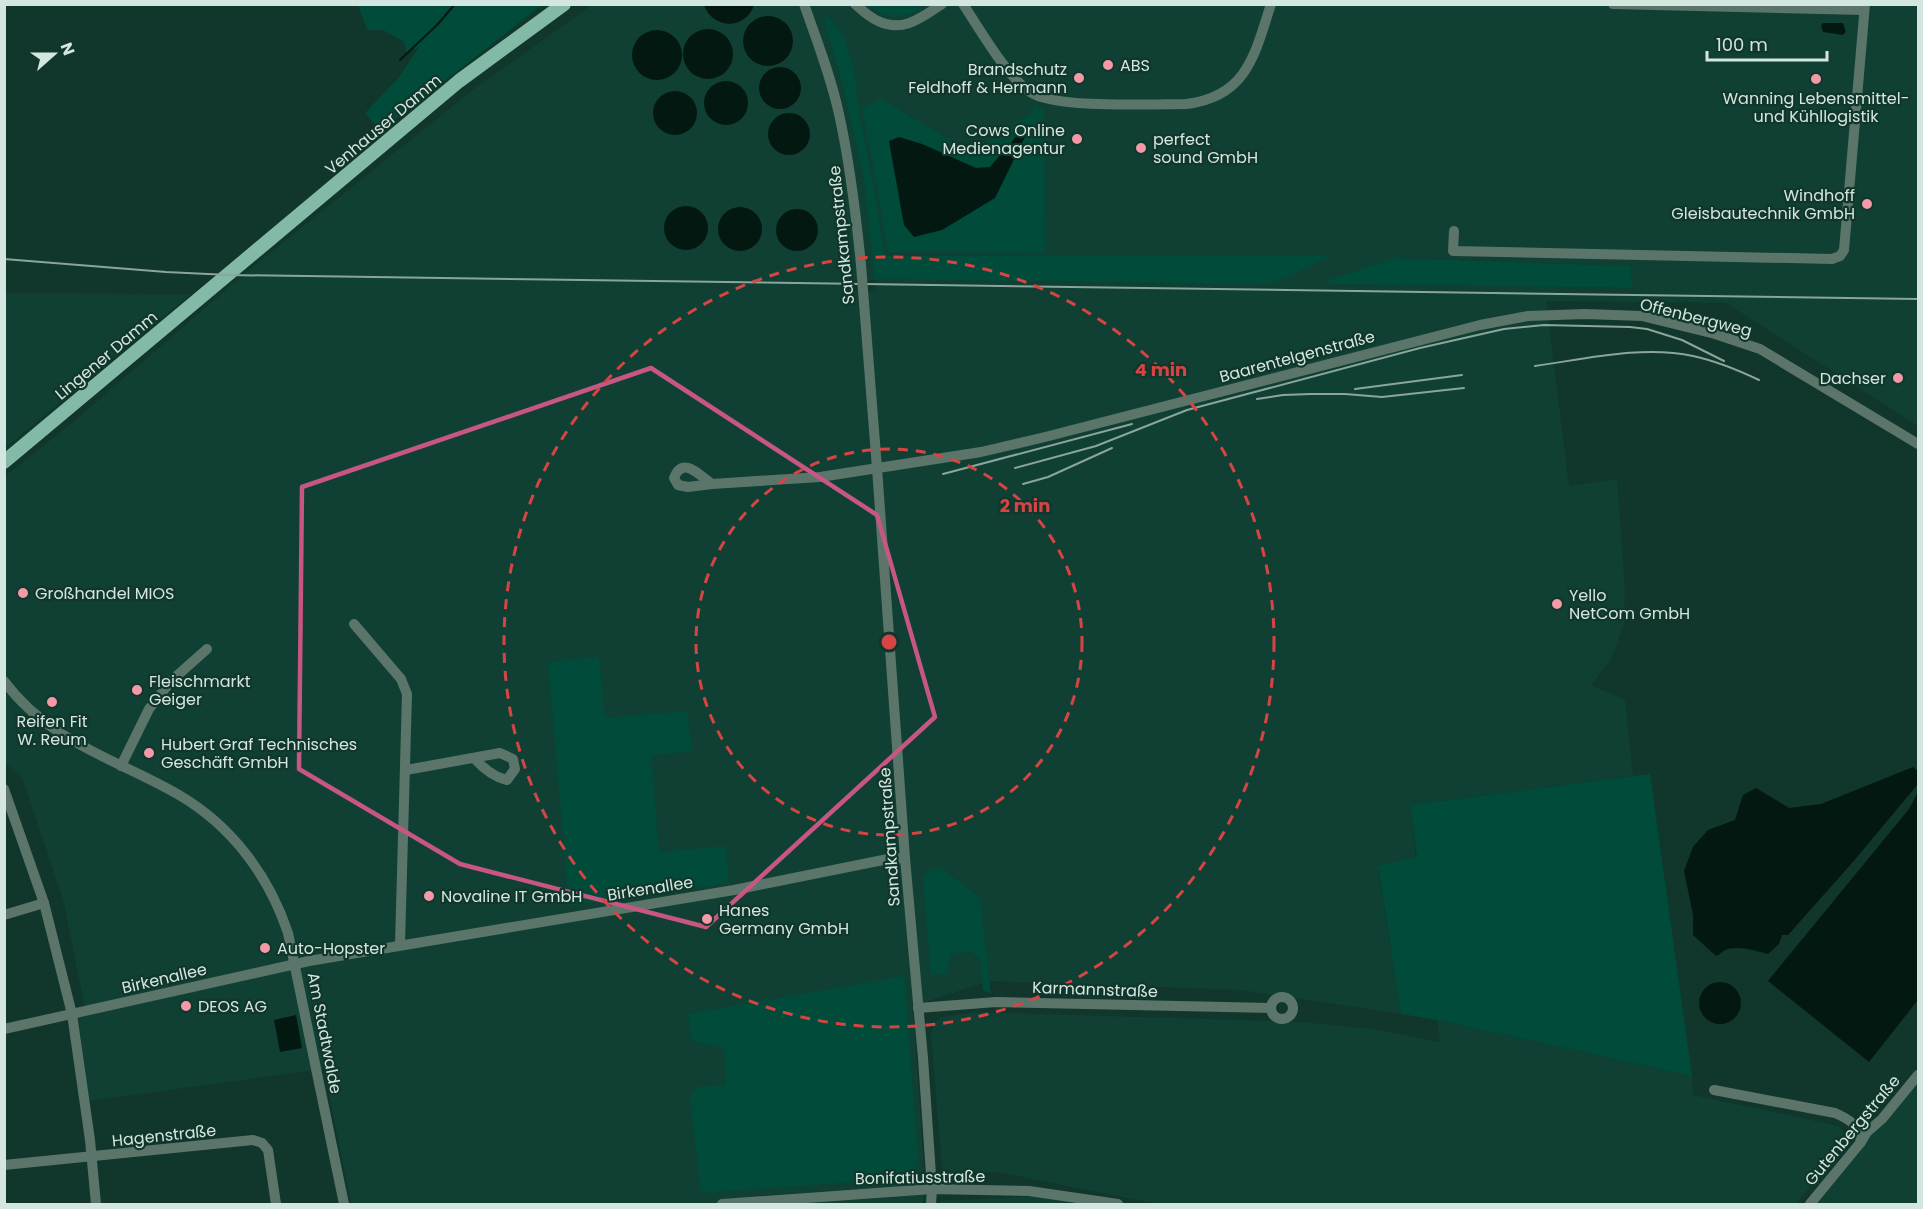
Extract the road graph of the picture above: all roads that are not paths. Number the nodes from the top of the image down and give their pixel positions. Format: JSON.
{"nodes":[{"id":1,"x":564,"y":4,"type":"edge"},
{"id":2,"x":804,"y":4,"type":"edge"},
{"id":3,"x":855,"y":4,"type":"edge"},
{"id":4,"x":942,"y":4,"type":"edge"},
{"id":5,"x":963,"y":4,"type":"edge"},
{"id":6,"x":1271,"y":4,"type":"edge"},
{"id":7,"x":1613,"y":4,"type":"edge"},
{"id":8,"x":1864,"y":7,"type":"edge"},
{"id":9,"x":1454,"y":231,"type":"dead end"},
{"id":10,"x":229,"y":275,"type":"joint"},
{"id":11,"x":1585,"y":314,"type":"joint"},
{"id":12,"x":1918,"y":444,"type":"edge"},
{"id":13,"x":4,"y":462,"type":"edge"},
{"id":14,"x":878,"y":468,"type":"junction"},
{"id":15,"x":712,"y":484,"type":"dead end"},
{"id":16,"x":354,"y":624,"type":"dead end"},
{"id":17,"x":207,"y":649,"type":"dead end"},
{"id":18,"x":4,"y":681,"type":"edge"},
{"id":19,"x":474,"y":758,"type":"dead end"},
{"id":20,"x":121,"y":766,"type":"junction"},
{"id":21,"x":406,"y":770,"type":"junction"},
{"id":22,"x":4,"y":789,"type":"edge"},
{"id":23,"x":16,"y":824,"type":"junction"},
{"id":24,"x":4,"y":828,"type":"edge"},
{"id":25,"x":904,"y":858,"type":"junction"},
{"id":26,"x":44,"y":903,"type":"junction"},
{"id":27,"x":4,"y":915,"type":"edge"},
{"id":28,"x":400,"y":945,"type":"junction"},
{"id":29,"x":296,"y":964,"type":"junction"},
{"id":30,"x":918,"y":1008,"type":"junction"},
{"id":31,"x":1271,"y":1008,"type":"dead end"},
{"id":32,"x":72,"y":1014,"type":"junction"},
{"id":33,"x":4,"y":1029,"type":"edge"},
{"id":34,"x":1918,"y":1075,"type":"edge"},
{"id":35,"x":1714,"y":1090,"type":"dead end"},
{"id":36,"x":1861,"y":1142,"type":"junction"},
{"id":37,"x":92,"y":1157,"type":"junction"},
{"id":38,"x":4,"y":1165,"type":"edge"},
{"id":39,"x":932,"y":1189,"type":"junction"},
{"id":40,"x":96,"y":1204,"type":"edge"},
{"id":41,"x":276,"y":1204,"type":"edge"},
{"id":42,"x":344,"y":1204,"type":"edge"},
{"id":43,"x":722,"y":1204,"type":"edge"},
{"id":44,"x":931,"y":1204,"type":"edge"},
{"id":45,"x":1118,"y":1204,"type":"edge"},
{"id":46,"x":1810,"y":1204,"type":"edge"}],
"edges":[{"from":1,"to":10,"type":"main road","name":"Venhauser Damm"},
{"from":2,"to":14,"type":"street","name":"Sandkampstraße","bridge":true},
{"from":3,"to":4,"type":"street"},
{"from":5,"to":6,"type":"street"},
{"from":7,"to":8,"type":"street"},
{"from":8,"to":9,"type":"street"},
{"from":10,"to":13,"type":"main road","name":"Lingener Damm"},
{"from":11,"to":12,"type":"street","name":"Offenbergweg"},
{"from":11,"to":14,"type":"street","name":"Baarentelgenstraße"},
{"from":14,"to":15,"type":"street"},
{"from":14,"to":25,"type":"street","name":"Sandkampstraße"},
{"from":16,"to":21,"type":"street"},
{"from":17,"to":20,"type":"street"},
{"from":18,"to":20,"type":"street","name":"Am Stadtwalde"},
{"from":19,"to":21,"type":"street"},
{"from":20,"to":29,"type":"street","name":"Am Stadtwalde"},
{"from":21,"to":28,"type":"street"},
{"from":22,"to":23,"type":"street"},
{"from":23,"to":24,"type":"street"},
{"from":23,"to":26,"type":"street"},
{"from":25,"to":28,"type":"street","name":"Birkenallee"},
{"from":25,"to":30,"type":"street","name":"Sandkampstraße"},
{"from":26,"to":27,"type":"street"},
{"from":26,"to":32,"type":"street"},
{"from":28,"to":29,"type":"street","name":"Birkenallee"},
{"from":29,"to":32,"type":"street","name":"Birkenallee"},
{"from":29,"to":42,"type":"street","name":"Am Stadtwalde"},
{"from":30,"to":31,"type":"street","name":"Karmannstraße"},
{"from":30,"to":39,"type":"street","name":"Sandkampstraße"},
{"from":32,"to":33,"type":"street","name":"Birkenallee"},
{"from":32,"to":37,"type":"street"},
{"from":34,"to":36,"type":"street","name":"Gutenbergstraße"},
{"from":35,"to":36,"type":"street"},
{"from":36,"to":46,"type":"street","name":"Gutenbergstraße"},
{"from":37,"to":38,"type":"street","name":"Hagenstraße"},
{"from":37,"to":40,"type":"street"},
{"from":37,"to":41,"type":"street","name":"Hagenstraße"},
{"from":39,"to":43,"type":"street","name":"Bonifatiusstraße"},
{"from":39,"to":44,"type":"street","name":"Sandkampstraße"},
{"from":39,"to":45,"type":"street","name":"Bonifatiusstraße"}]}
